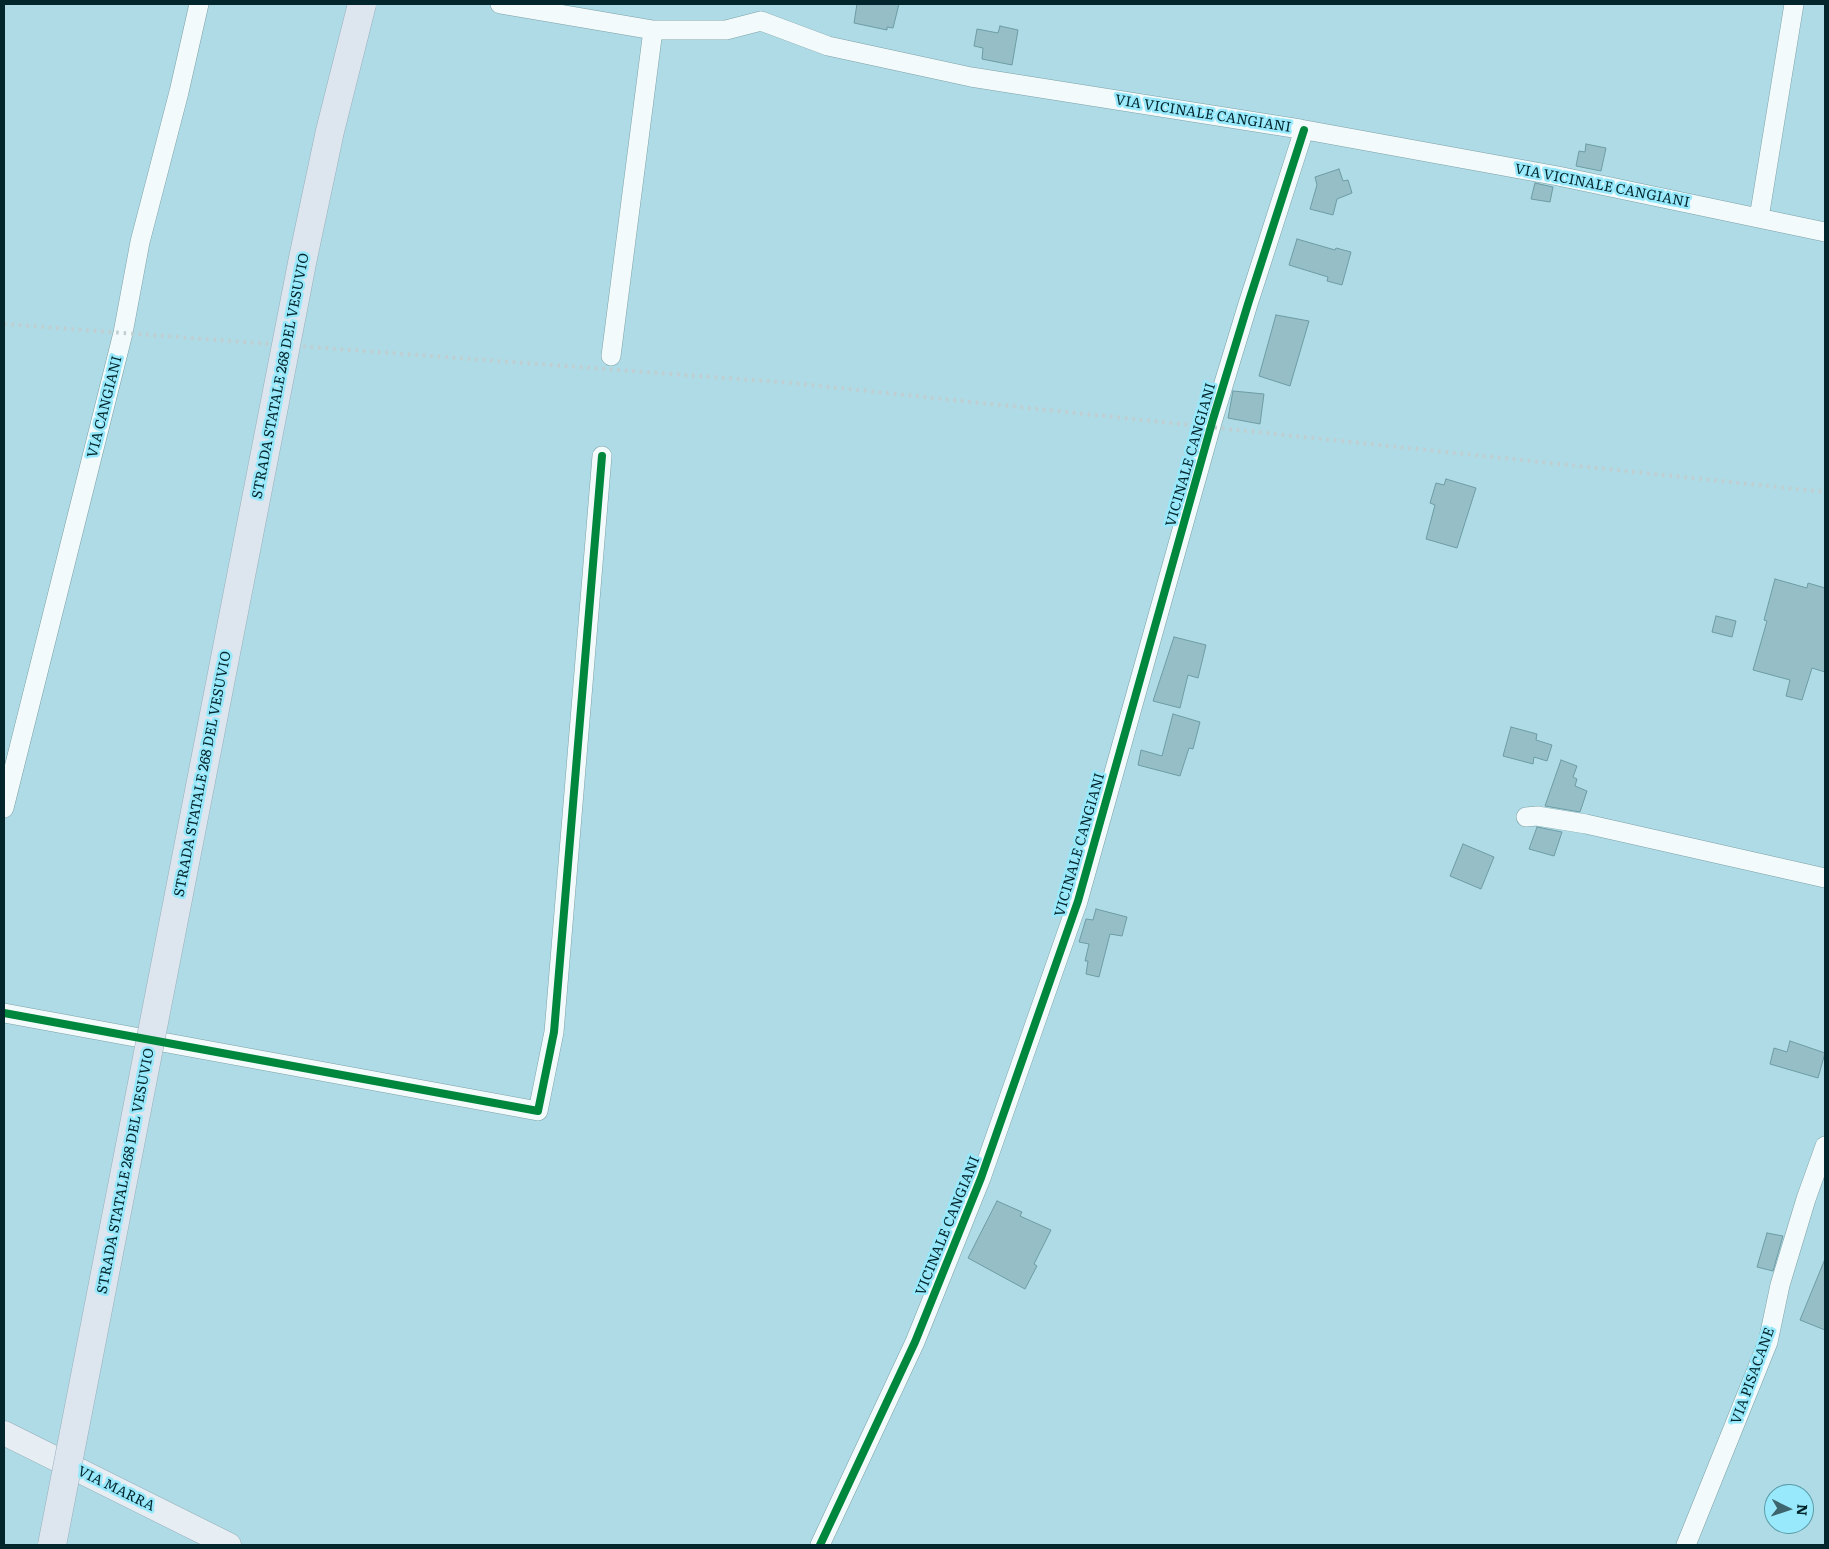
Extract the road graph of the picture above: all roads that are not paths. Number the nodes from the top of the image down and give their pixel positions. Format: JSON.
{"nodes":[{"id":1,"x":199,"y":4,"type":"edge"},
{"id":2,"x":362,"y":4,"type":"edge"},
{"id":3,"x":500,"y":4,"type":"edge"},
{"id":4,"x":1794,"y":4,"type":"edge"},
{"id":5,"x":763,"y":12,"type":"edge"},
{"id":6,"x":653,"y":30,"type":"junction"},
{"id":7,"x":1304,"y":130,"type":"junction"},
{"id":8,"x":1759,"y":218,"type":"junction"},
{"id":9,"x":1825,"y":232,"type":"edge"},
{"id":10,"x":611,"y":356,"type":"dead end"},
{"id":11,"x":602,"y":456,"type":"dead end"},
{"id":12,"x":4,"y":808,"type":"edge"},
{"id":13,"x":1526,"y":817,"type":"dead end"},
{"id":14,"x":1825,"y":878,"type":"edge"},
{"id":15,"x":4,"y":1013,"type":"edge"},
{"id":16,"x":1825,"y":1146,"type":"edge"},
{"id":17,"x":4,"y":1433,"type":"edge"},
{"id":18,"x":52,"y":1545,"type":"edge"},
{"id":19,"x":229,"y":1545,"type":"edge"},
{"id":20,"x":820,"y":1545,"type":"edge"},
{"id":21,"x":1686,"y":1545,"type":"edge"}],
"edges":[{"from":1,"to":12,"type":"street","name":"VIA CANGIANI"},
{"from":2,"to":18,"type":"highway","name":"STRADA STATALE 268 DEL VESUVIO","bridge":true},
{"from":3,"to":6,"type":"street"},
{"from":4,"to":8,"type":"street"},
{"from":5,"to":6,"type":"street"},
{"from":5,"to":7,"type":"street","name":"VIA VICINALE CANGIANI"},
{"from":6,"to":10,"type":"street"},
{"from":7,"to":8,"type":"street","name":"VIA VICINALE CANGIANI"},
{"from":7,"to":20,"type":"street","name":"VICINALE CANGIANI"},
{"from":8,"to":9,"type":"street","name":"VIA VICINALE CANGIANI"},
{"from":11,"to":15,"type":"street"},
{"from":13,"to":14,"type":"street"},
{"from":16,"to":21,"type":"street","name":"VIA PISACANE"},
{"from":17,"to":19,"type":"main road","name":"VIA MARRA"}]}
